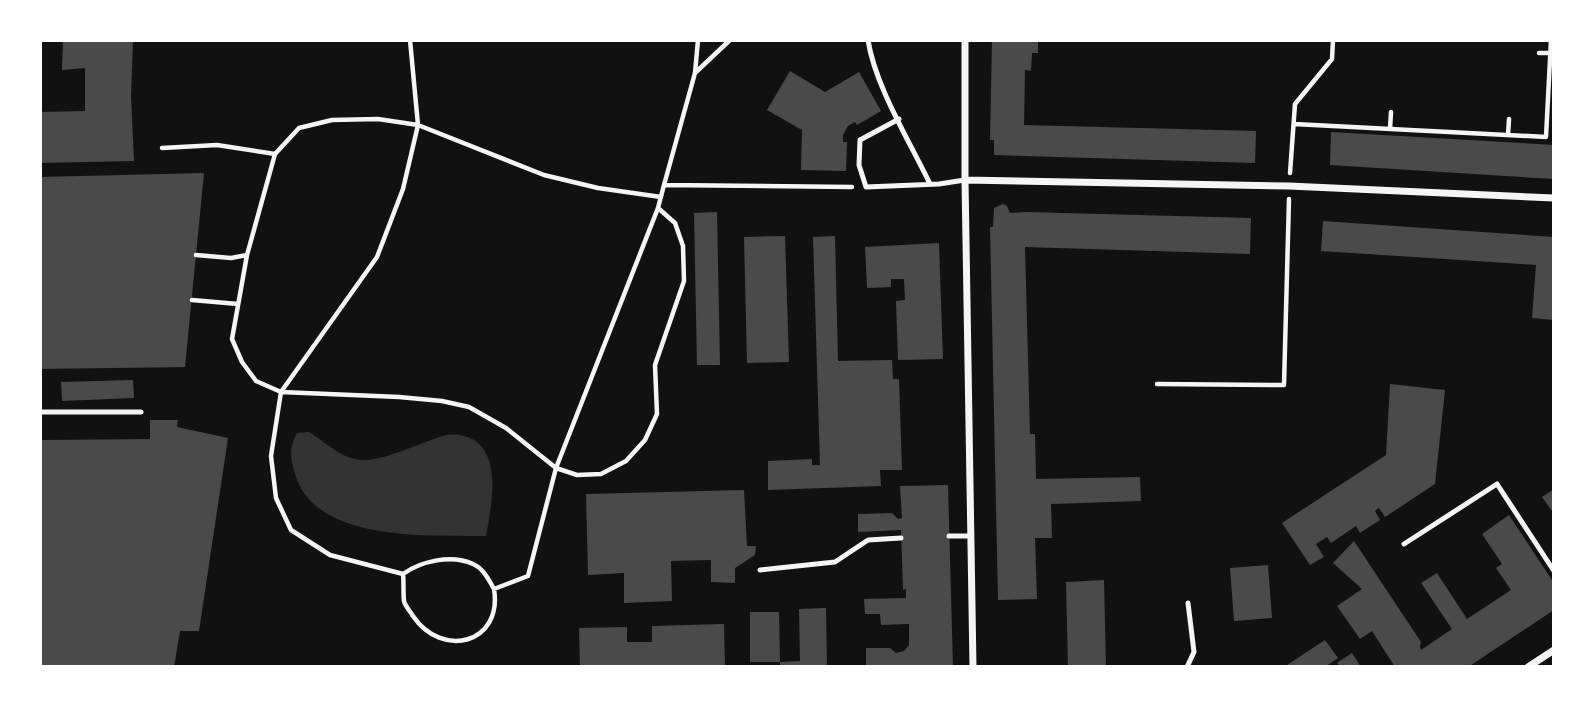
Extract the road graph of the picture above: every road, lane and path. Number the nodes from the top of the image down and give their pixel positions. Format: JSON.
{"nodes":[{"id":1,"x":410,"y":40,"type":"edge"},
{"id":2,"x":698,"y":40,"type":"edge"},
{"id":3,"x":730,"y":40,"type":"edge"},
{"id":4,"x":868,"y":40,"type":"edge"},
{"id":5,"x":965,"y":40,"type":"edge"},
{"id":6,"x":1333,"y":40,"type":"edge"},
{"id":7,"x":1551,"y":40,"type":"edge"},
{"id":8,"x":1539,"y":53,"type":"dead end"},
{"id":9,"x":1551,"y":53,"type":"junction"},
{"id":10,"x":695,"y":73,"type":"junction"},
{"id":11,"x":1552,"y":75,"type":"edge"},
{"id":12,"x":1391,"y":112,"type":"dead end"},
{"id":13,"x":899,"y":119,"type":"junction"},
{"id":14,"x":1509,"y":119,"type":"dead end"},
{"id":15,"x":1294,"y":124,"type":"junction"},
{"id":16,"x":418,"y":125,"type":"junction"},
{"id":17,"x":1390,"y":128,"type":"junction"},
{"id":18,"x":1508,"y":135,"type":"junction"},
{"id":19,"x":162,"y":148,"type":"dead end"},
{"id":20,"x":275,"y":155,"type":"junction"},
{"id":21,"x":965,"y":180,"type":"junction"},
{"id":22,"x":930,"y":184,"type":"junction"},
{"id":23,"x":664,"y":185,"type":"junction"},
{"id":24,"x":1289,"y":186,"type":"junction"},
{"id":25,"x":866,"y":187,"type":"junction"},
{"id":26,"x":661,"y":197,"type":"junction"},
{"id":27,"x":1554,"y":198,"type":"edge"},
{"id":28,"x":658,"y":208,"type":"junction"},
{"id":29,"x":196,"y":255,"type":"dead end"},
{"id":30,"x":247,"y":255,"type":"junction"},
{"id":31,"x":192,"y":300,"type":"dead end"},
{"id":32,"x":238,"y":304,"type":"junction"},
{"id":33,"x":1157,"y":384,"type":"dead end"},
{"id":34,"x":281,"y":392,"type":"junction"},
{"id":35,"x":40,"y":412,"type":"edge"},
{"id":36,"x":141,"y":412,"type":"dead end"},
{"id":37,"x":556,"y":468,"type":"junction"},
{"id":38,"x":970,"y":536,"type":"junction"},
{"id":39,"x":949,"y":537,"type":"dead end"},
{"id":40,"x":901,"y":538,"type":"dead end"},
{"id":41,"x":1404,"y":544,"type":"dead end"},
{"id":42,"x":760,"y":570,"type":"dead end"},
{"id":43,"x":1554,"y":571,"type":"edge"},
{"id":44,"x":404,"y":573,"type":"junction"},
{"id":45,"x":494,"y":589,"type":"junction"},
{"id":46,"x":1188,"y":603,"type":"dead end"},
{"id":47,"x":1554,"y":650,"type":"edge"},
{"id":48,"x":973,"y":667,"type":"edge"},
{"id":49,"x":1187,"y":667,"type":"edge"},
{"id":50,"x":1528,"y":667,"type":"edge"}],
"edges":[{"from":1,"to":16,"type":"path"},
{"from":2,"to":10,"type":"path"},
{"from":3,"to":10,"type":"path"},
{"from":4,"to":13,"type":"lane"},
{"from":5,"to":21,"type":"street"},
{"from":6,"to":15,"type":"path"},
{"from":7,"to":9,"type":"path"},
{"from":8,"to":9,"type":"path"},
{"from":9,"to":11,"type":"path"},
{"from":10,"to":23,"type":"path"},
{"from":11,"to":18,"type":"path"},
{"from":12,"to":17,"type":"path"},
{"from":13,"to":22,"type":"lane"},
{"from":13,"to":25,"type":"lane"},
{"from":14,"to":18,"type":"path"},
{"from":15,"to":17,"type":"path"},
{"from":15,"to":24,"type":"path"},
{"from":16,"to":20,"type":"path"},
{"from":16,"to":26,"type":"path"},
{"from":16,"to":34,"type":"path"},
{"from":17,"to":18,"type":"path"},
{"from":19,"to":20,"type":"path"},
{"from":20,"to":30,"type":"path"},
{"from":21,"to":22,"type":"lane"},
{"from":21,"to":24,"type":"street"},
{"from":21,"to":38,"type":"street"},
{"from":22,"to":25,"type":"lane"},
{"from":23,"to":25,"type":"path"},
{"from":23,"to":26,"type":"path"},
{"from":24,"to":27,"type":"street"},
{"from":24,"to":33,"type":"path"},
{"from":26,"to":28,"type":"path"},
{"from":28,"to":37,"type":"path"},
{"from":28,"to":37,"type":"path"},
{"from":29,"to":30,"type":"path"},
{"from":30,"to":32,"type":"path"},
{"from":31,"to":32,"type":"path"},
{"from":32,"to":34,"type":"path"},
{"from":34,"to":37,"type":"path"},
{"from":34,"to":44,"type":"path"},
{"from":35,"to":36,"type":"lane"},
{"from":37,"to":45,"type":"path"},
{"from":38,"to":39,"type":"lane"},
{"from":38,"to":48,"type":"street"},
{"from":40,"to":42,"type":"lane"},
{"from":41,"to":43,"type":"lane"},
{"from":44,"to":45,"type":"path"},
{"from":44,"to":45,"type":"path"},
{"from":46,"to":49,"type":"lane"},
{"from":47,"to":50,"type":"street"}]}
